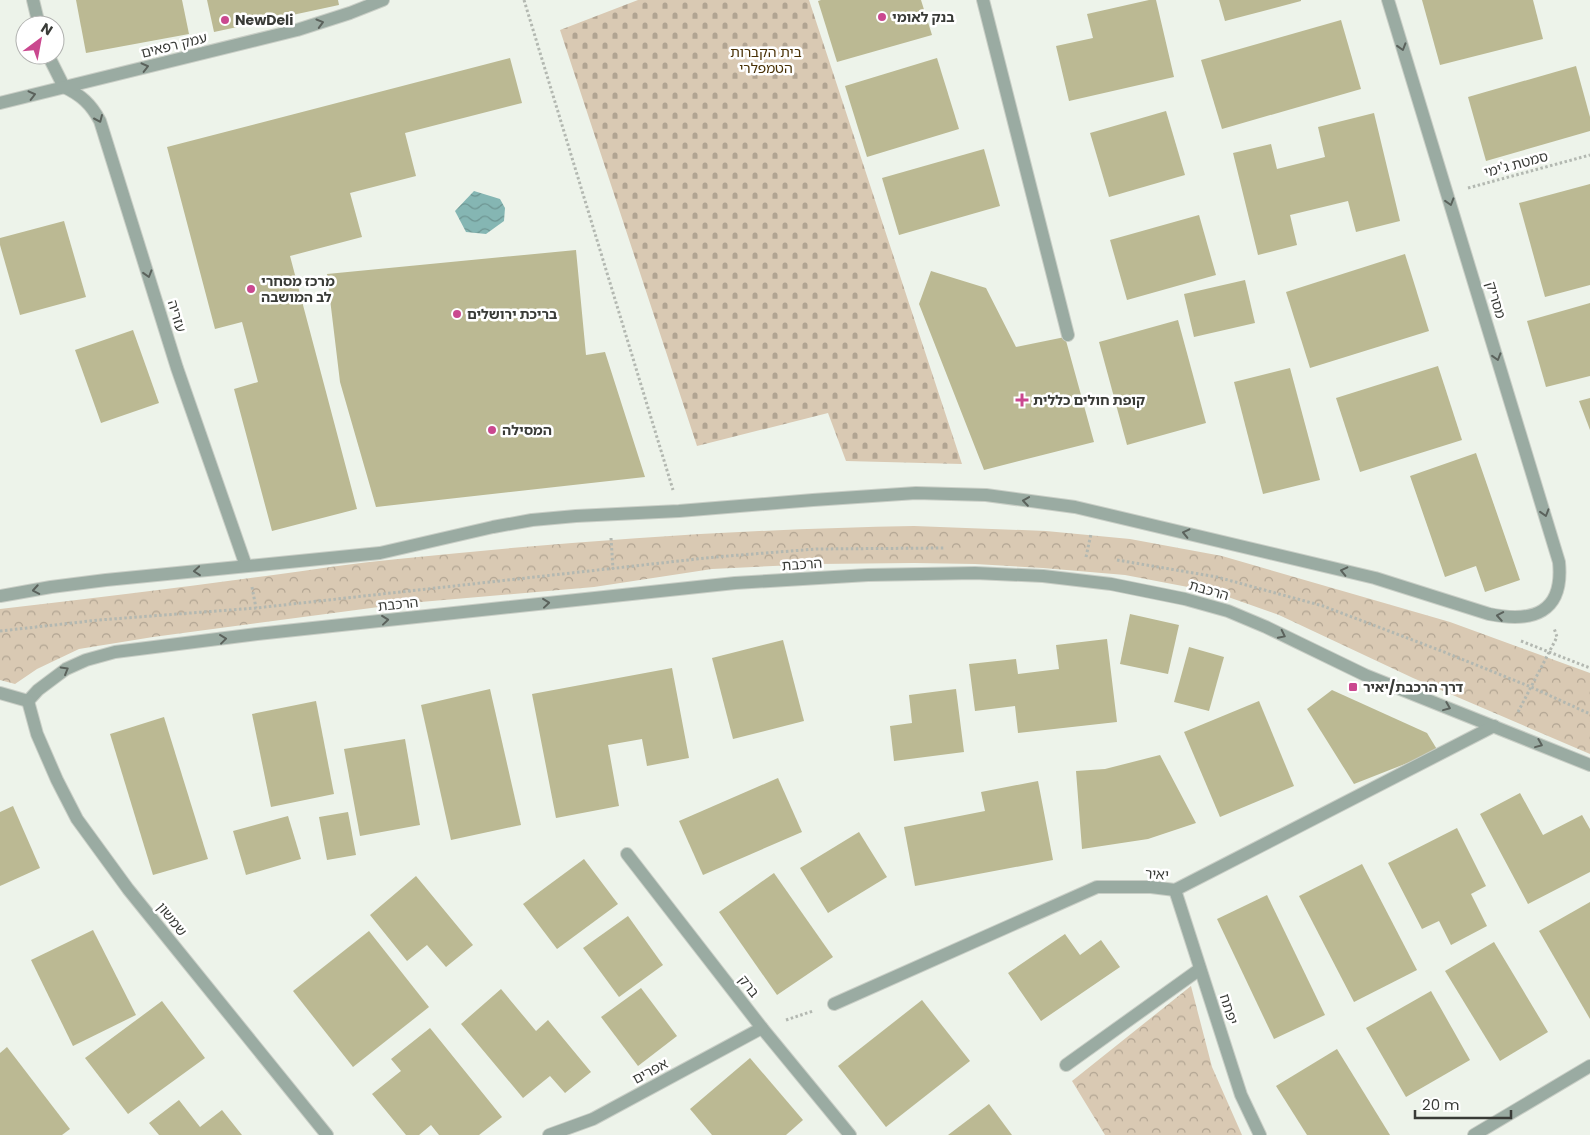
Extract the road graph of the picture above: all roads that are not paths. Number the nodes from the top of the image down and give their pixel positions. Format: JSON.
{"nodes":[{"id":1,"x":33,"y":0,"type":"edge"},
{"id":2,"x":983,"y":0,"type":"edge"},
{"id":3,"x":1388,"y":0,"type":"edge"},
{"id":4,"x":374,"y":2,"type":"edge"},
{"id":5,"x":37,"y":15,"type":"edge"},
{"id":6,"x":53,"y":65,"type":"edge"},
{"id":7,"x":64,"y":87,"type":"junction"},
{"id":8,"x":0,"y":103,"type":"edge"},
{"id":9,"x":1068,"y":335,"type":"dead end"},
{"id":10,"x":246,"y":566,"type":"junction"},
{"id":11,"x":0,"y":596,"type":"edge"},
{"id":12,"x":0,"y":693,"type":"edge"},
{"id":13,"x":28,"y":701,"type":"junction"},
{"id":14,"x":1494,"y":726,"type":"junction"},
{"id":15,"x":1590,"y":765,"type":"edge"},
{"id":16,"x":627,"y":854,"type":"dead end"},
{"id":17,"x":1175,"y":890,"type":"junction"},
{"id":18,"x":1200,"y":969,"type":"junction"},
{"id":19,"x":834,"y":1004,"type":"road end"},
{"id":20,"x":762,"y":1028,"type":"junction"},
{"id":21,"x":1066,"y":1065,"type":"dead end"},
{"id":22,"x":1590,"y":1066,"type":"edge"},
{"id":23,"x":327,"y":1135,"type":"edge"},
{"id":24,"x":549,"y":1135,"type":"edge"},
{"id":25,"x":850,"y":1135,"type":"edge"},
{"id":26,"x":1260,"y":1135,"type":"edge"},
{"id":27,"x":1474,"y":1135,"type":"edge"}],
"edges":[{"from":1,"to":5,"type":"street"},
{"from":2,"to":9,"type":"street"},
{"from":3,"to":10,"type":"street","name":"מסריק","one_way":true},
{"from":7,"to":4,"type":"street","name":"עמק רפאים","one_way":true},
{"from":6,"to":7,"type":"street"},
{"from":8,"to":7,"type":"street","name":"עמק רפאים","one_way":true},
{"from":7,"to":10,"type":"street","name":"עזריה","one_way":true},
{"from":10,"to":11,"type":"street","one_way":true},
{"from":12,"to":13,"type":"street"},
{"from":13,"to":14,"type":"street","name":"הרכבת","one_way":true},
{"from":13,"to":23,"type":"street","name":"שמשון"},
{"from":14,"to":15,"type":"street","name":"הרכבת","one_way":true},
{"from":14,"to":17,"type":"street","name":"יאיר"},
{"from":16,"to":20,"type":"street","name":"ברק"},
{"from":17,"to":18,"type":"street","name":"יפתח"},
{"from":17,"to":19,"type":"street","name":"יאיר"},
{"from":18,"to":21,"type":"street"},
{"from":18,"to":26,"type":"street","name":"יפתח"},
{"from":20,"to":24,"type":"street","name":"אפרים"},
{"from":20,"to":25,"type":"street","name":"ברק"},
{"from":22,"to":27,"type":"street"}]}
